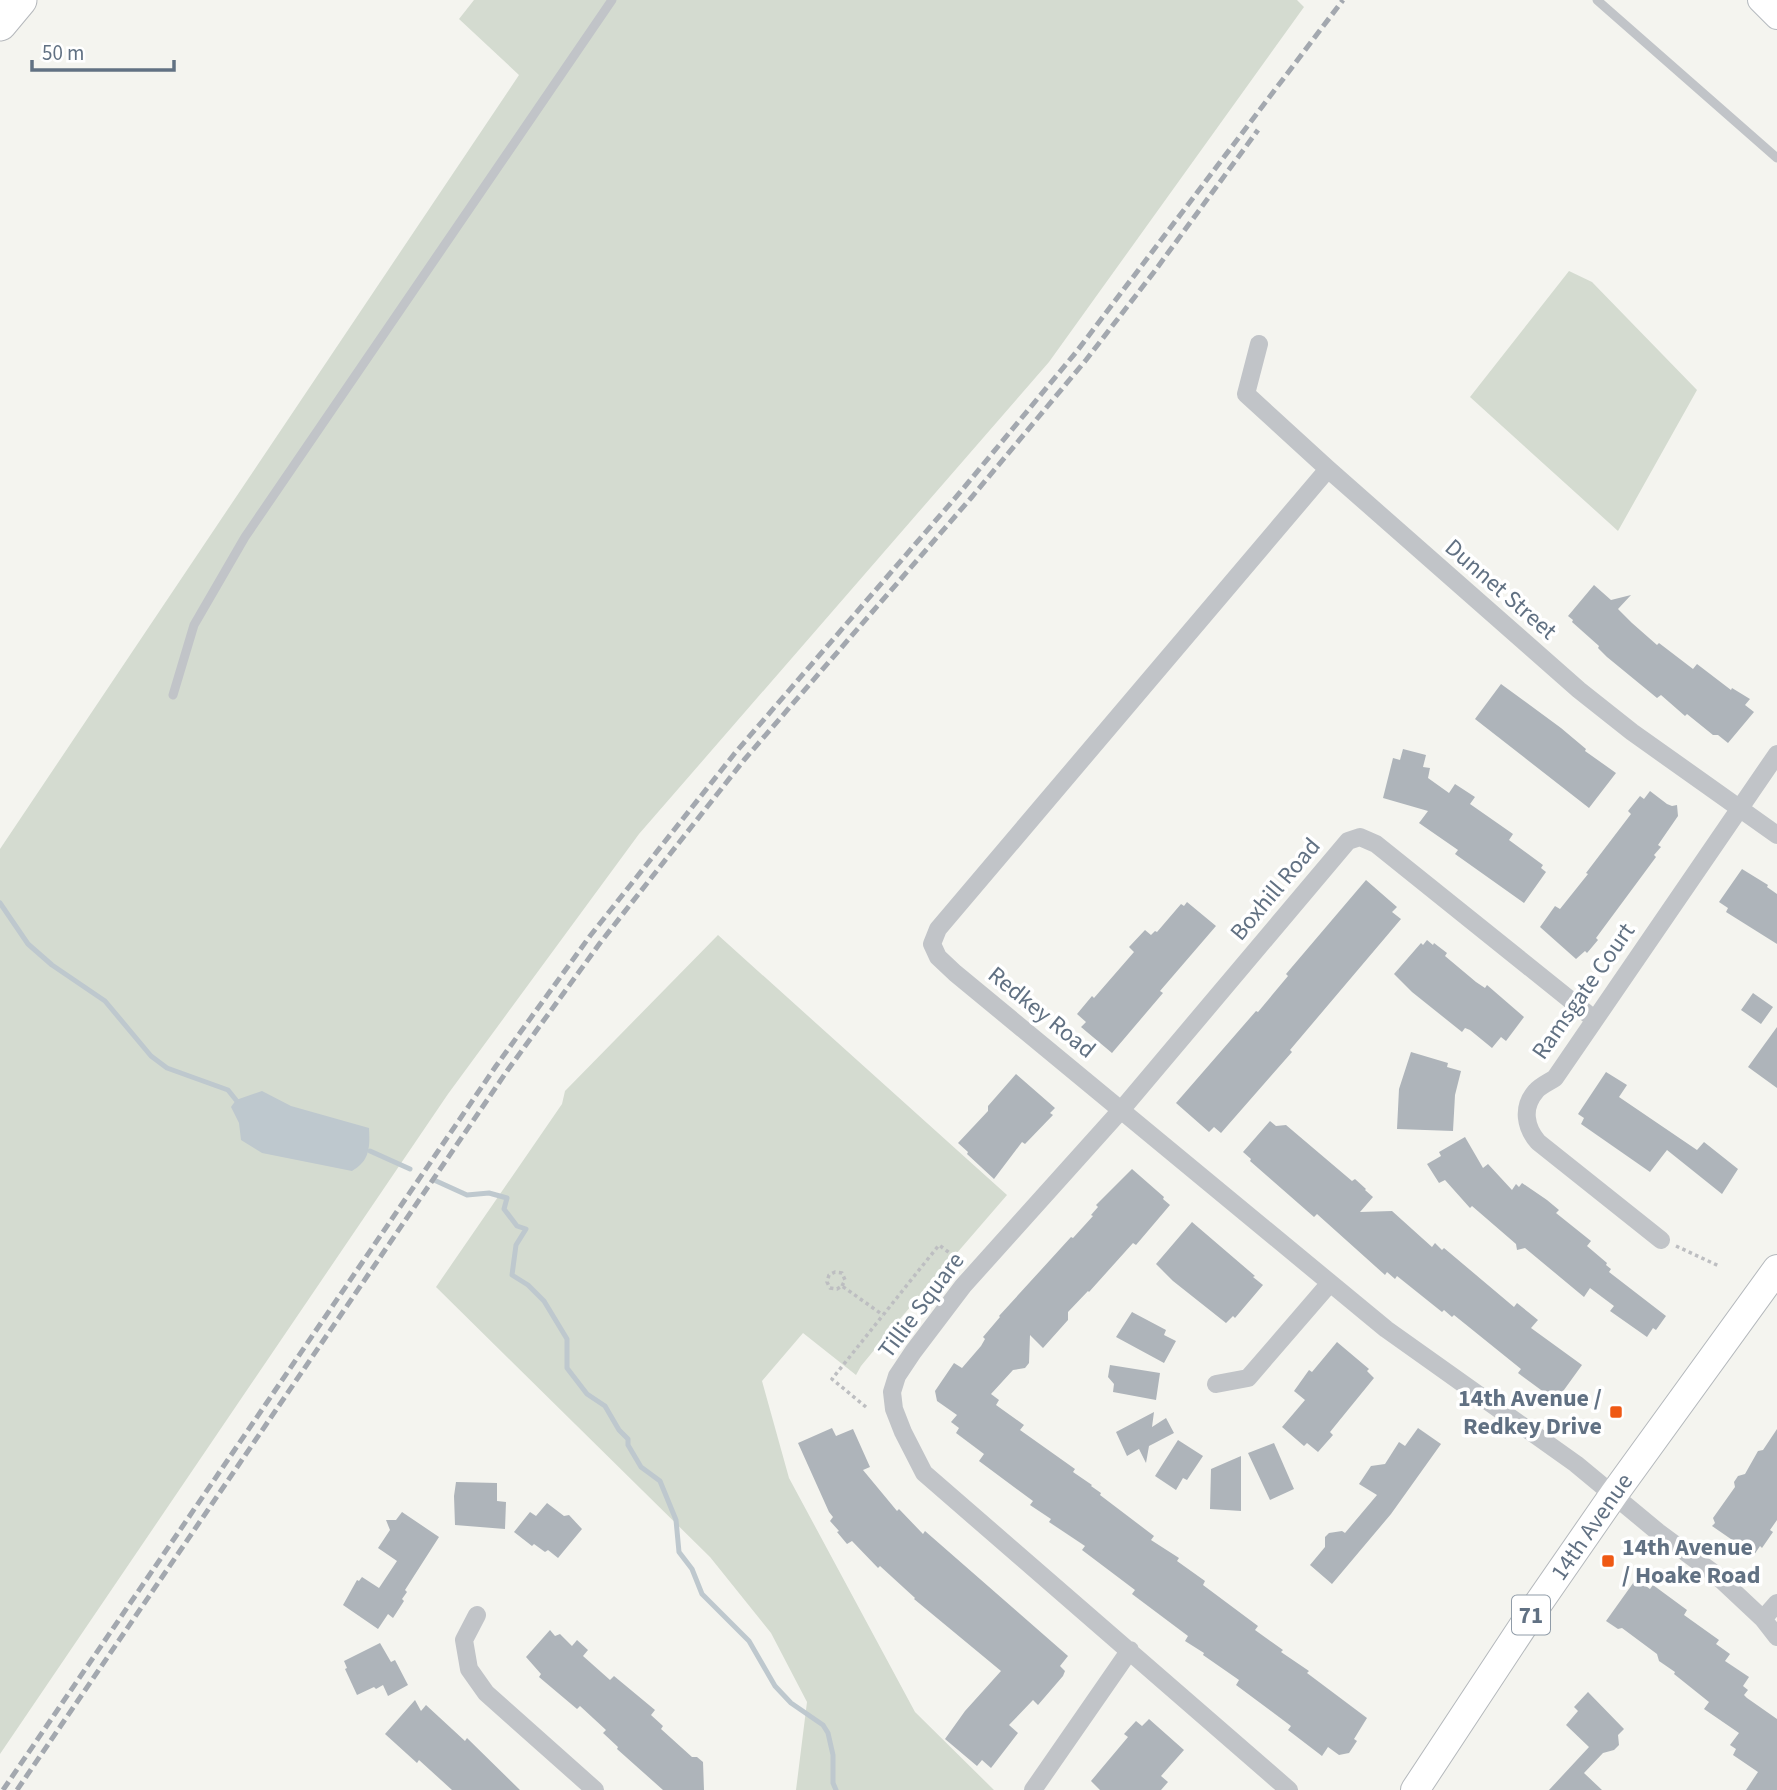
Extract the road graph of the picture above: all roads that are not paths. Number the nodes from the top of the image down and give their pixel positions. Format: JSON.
{"nodes":[{"id":1,"x":20,"y":0,"type":"edge"},
{"id":2,"x":612,"y":0,"type":"edge"},
{"id":3,"x":1597,"y":0,"type":"edge"},
{"id":4,"x":1760,"y":0,"type":"edge"},
{"id":5,"x":1777,"y":17,"type":"edge"},
{"id":6,"x":0,"y":24,"type":"edge"},
{"id":7,"x":1777,"y":158,"type":"edge"},
{"id":8,"x":1259,"y":344,"type":"dead end"},
{"id":9,"x":1328,"y":469,"type":"junction"},
{"id":10,"x":173,"y":695,"type":"dead end"},
{"id":11,"x":1777,"y":754,"type":"edge"},
{"id":12,"x":1741,"y":808,"type":"junction"},
{"id":13,"x":1777,"y":835,"type":"edge"},
{"id":14,"x":1594,"y":1019,"type":"junction"},
{"id":15,"x":1122,"y":1109,"type":"junction"},
{"id":16,"x":1661,"y":1240,"type":"road end"},
{"id":17,"x":1777,"y":1269,"type":"edge"},
{"id":18,"x":1330,"y":1283,"type":"junction"},
{"id":19,"x":1216,"y":1384,"type":"dead end"},
{"id":20,"x":1614,"y":1494,"type":"junction"},
{"id":21,"x":1777,"y":1603,"type":"edge"},
{"id":22,"x":477,"y":1615,"type":"dead end"},
{"id":23,"x":1763,"y":1619,"type":"junction"},
{"id":24,"x":1777,"y":1637,"type":"edge"},
{"id":25,"x":1130,"y":1650,"type":"junction"},
{"id":26,"x":595,"y":1790,"type":"edge"},
{"id":27,"x":1033,"y":1790,"type":"edge"},
{"id":28,"x":1289,"y":1790,"type":"edge"},
{"id":29,"x":1415,"y":1790,"type":"edge"}],
"edges":[{"from":1,"to":6,"type":"highway"},
{"from":2,"to":10,"type":"lane"},
{"from":3,"to":7,"type":"lane"},
{"from":4,"to":5,"type":"main road"},
{"from":8,"to":9,"type":"street","name":"Dunnet Street"},
{"from":9,"to":12,"type":"street","name":"Dunnet Street"},
{"from":9,"to":15,"type":"street","name":"Redkey Road"},
{"from":11,"to":12,"type":"street","name":"Ramsgate Court"},
{"from":12,"to":13,"type":"street","name":"Dunnet Street"},
{"from":12,"to":14,"type":"street","name":"Ramsgate Court"},
{"from":14,"to":15,"type":"street","name":"Boxhill Road"},
{"from":14,"to":16,"type":"street","name":"Ramsgate Court"},
{"from":15,"to":18,"type":"street","name":"Redkey Road"},
{"from":15,"to":25,"type":"street","name":"Tillie Square"},
{"from":17,"to":20,"type":"main road","name":"14th Avenue","number":"71"},
{"from":18,"to":19,"type":"street"},
{"from":18,"to":20,"type":"street","name":"Redkey Road"},
{"from":20,"to":23,"type":"street","name":"Redkey Road"},
{"from":20,"to":29,"type":"main road","name":"14th Avenue","number":"71"},
{"from":21,"to":23,"type":"street"},
{"from":22,"to":26,"type":"street"},
{"from":23,"to":24,"type":"street","name":"Redkey Road"},
{"from":25,"to":27,"type":"street"},
{"from":25,"to":28,"type":"street","name":"Tillie Square"}]}
